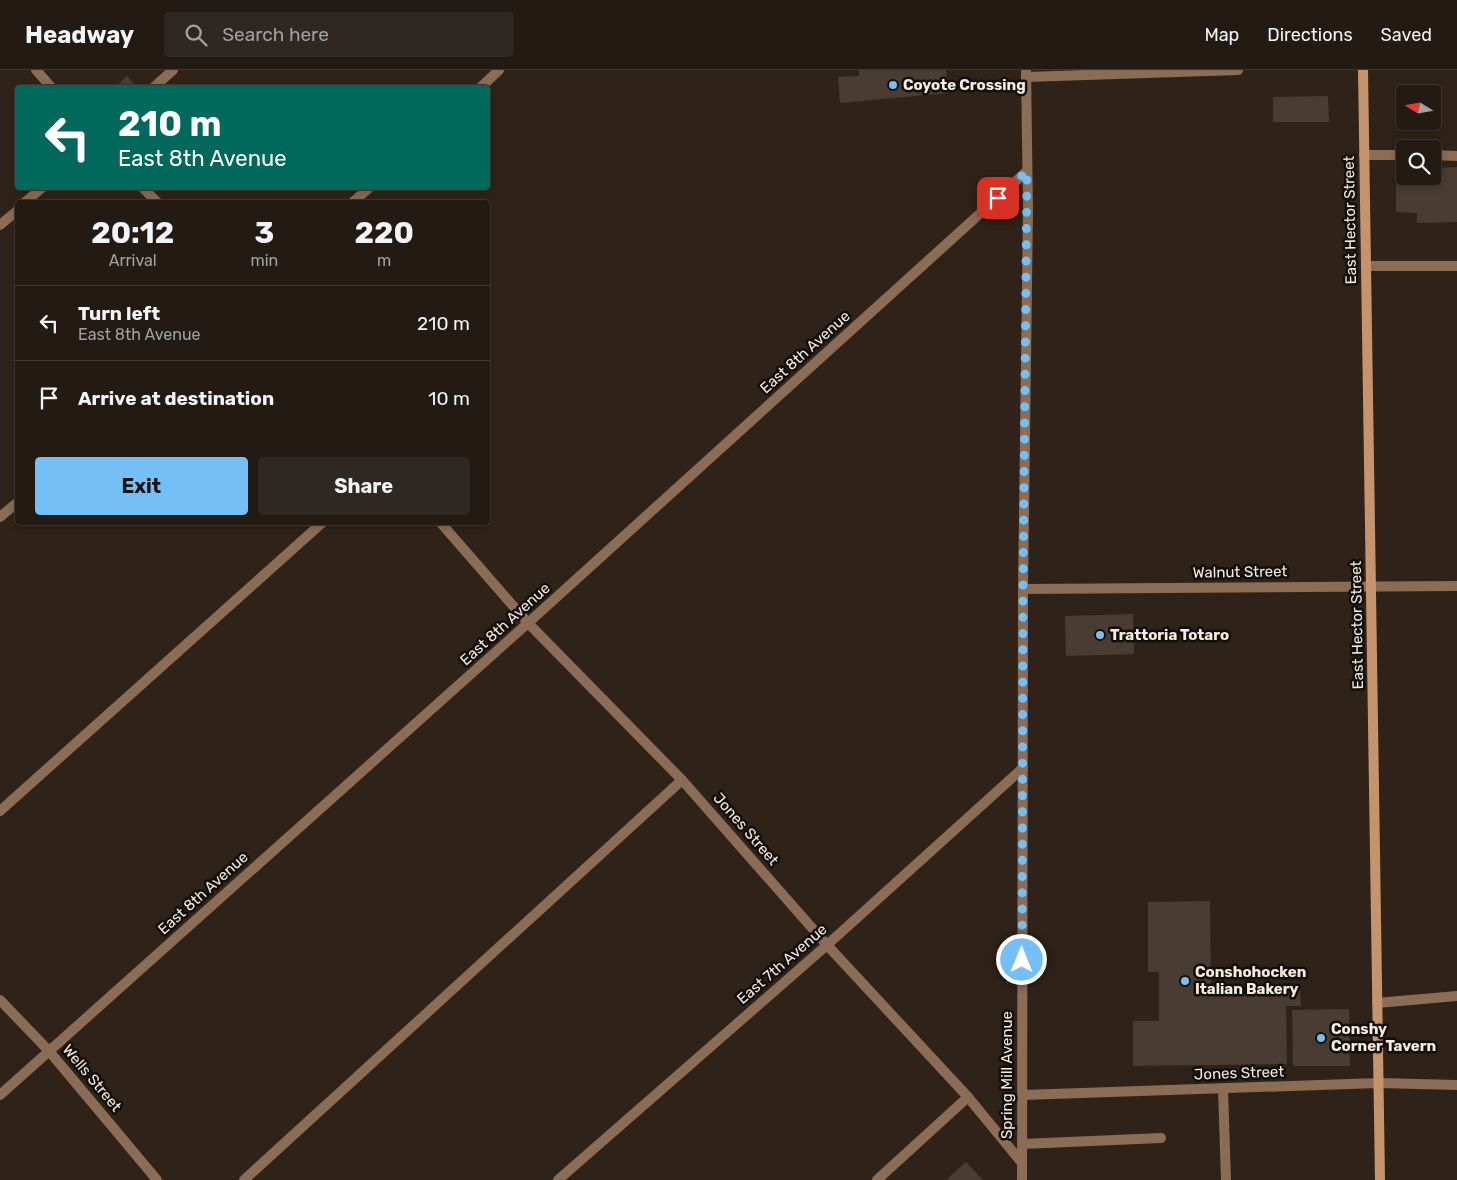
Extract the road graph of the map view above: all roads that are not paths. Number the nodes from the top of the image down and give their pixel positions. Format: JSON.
{"nodes":[{"id":1,"x":36,"y":70,"type":"edge"},
{"id":2,"x":172,"y":70,"type":"edge"},
{"id":3,"x":499,"y":70,"type":"edge"},
{"id":4,"x":1238,"y":70,"type":"edge"},
{"id":5,"x":1363,"y":70,"type":"edge"},
{"id":6,"x":1142,"y":72,"type":"edge"},
{"id":7,"x":1026,"y":73,"type":"edge"},
{"id":8,"x":49,"y":85,"type":"edge"},
{"id":9,"x":156,"y":85,"type":"edge"},
{"id":10,"x":483,"y":85,"type":"edge"},
{"id":11,"x":1364,"y":155,"type":"junction"},
{"id":12,"x":1396,"y":155,"type":"edge"},
{"id":13,"x":1441,"y":156,"type":"edge"},
{"id":14,"x":1457,"y":156,"type":"edge"},
{"id":15,"x":1027,"y":171,"type":"junction"},
{"id":16,"x":40,"y":190,"type":"edge"},
{"id":17,"x":145,"y":190,"type":"edge"},
{"id":18,"x":368,"y":190,"type":"edge"},
{"id":19,"x":27,"y":200,"type":"edge"},
{"id":20,"x":155,"y":200,"type":"edge"},
{"id":21,"x":355,"y":200,"type":"edge"},
{"id":22,"x":15,"y":212,"type":"edge"},
{"id":23,"x":0,"y":225,"type":"edge"},
{"id":24,"x":1366,"y":266,"type":"junction"},
{"id":25,"x":1457,"y":266,"type":"edge"},
{"id":26,"x":15,"y":504,"type":"edge"},
{"id":27,"x":0,"y":517,"type":"edge"},
{"id":28,"x":320,"y":525,"type":"edge"},
{"id":29,"x":443,"y":525,"type":"edge"},
{"id":30,"x":1371,"y":585,"type":"junction"},
{"id":31,"x":1457,"y":586,"type":"edge"},
{"id":32,"x":1023,"y":589,"type":"junction"},
{"id":33,"x":528,"y":623,"type":"junction"},
{"id":34,"x":1022,"y":768,"type":"junction"},
{"id":35,"x":682,"y":780,"type":"junction"},
{"id":36,"x":0,"y":811,"type":"edge"},
{"id":37,"x":827,"y":945,"type":"junction"},
{"id":38,"x":1457,"y":996,"type":"edge"},
{"id":39,"x":0,"y":1000,"type":"edge"},
{"id":40,"x":1377,"y":1003,"type":"junction"},
{"id":41,"x":49,"y":1051,"type":"junction"},
{"id":42,"x":1378,"y":1084,"type":"junction"},
{"id":43,"x":1457,"y":1085,"type":"edge"},
{"id":44,"x":1223,"y":1089,"type":"junction"},
{"id":45,"x":0,"y":1095,"type":"edge"},
{"id":46,"x":1022,"y":1095,"type":"junction"},
{"id":47,"x":968,"y":1097,"type":"junction"},
{"id":48,"x":1161,"y":1138,"type":"dead end"},
{"id":49,"x":1022,"y":1144,"type":"junction"},
{"id":50,"x":1022,"y":1163,"type":"junction"},
{"id":51,"x":157,"y":1180,"type":"edge"},
{"id":52,"x":244,"y":1180,"type":"edge"},
{"id":53,"x":558,"y":1180,"type":"edge"},
{"id":54,"x":877,"y":1180,"type":"edge"},
{"id":55,"x":1022,"y":1180,"type":"edge"},
{"id":56,"x":1226,"y":1180,"type":"edge"},
{"id":57,"x":1380,"y":1180,"type":"edge"}],
"edges":[{"from":1,"to":8,"type":"street"},
{"from":2,"to":9,"type":"street"},
{"from":3,"to":10,"type":"street"},
{"from":4,"to":6,"type":"street"},
{"from":5,"to":11,"type":"main road","name":"East Hector Street"},
{"from":6,"to":7,"type":"street"},
{"from":7,"to":15,"type":"street","name":"Spring Mill Avenue"},
{"from":11,"to":12,"type":"street"},
{"from":11,"to":24,"type":"main road","name":"East Hector Street"},
{"from":13,"to":14,"type":"street"},
{"from":15,"to":32,"type":"street","name":"Spring Mill Avenue"},
{"from":15,"to":33,"type":"street","name":"East 8th Avenue"},
{"from":16,"to":19,"type":"street"},
{"from":17,"to":20,"type":"street"},
{"from":18,"to":21,"type":"street"},
{"from":22,"to":23,"type":"street"},
{"from":24,"to":25,"type":"street"},
{"from":24,"to":30,"type":"main road","name":"East Hector Street"},
{"from":26,"to":27,"type":"street"},
{"from":28,"to":36,"type":"street"},
{"from":29,"to":33,"type":"street","name":"Jones Street"},
{"from":30,"to":31,"type":"street","name":"Walnut Street"},
{"from":30,"to":32,"type":"street","name":"Walnut Street"},
{"from":30,"to":40,"type":"main road","name":"East Hector Street"},
{"from":32,"to":34,"type":"street","name":"Spring Mill Avenue"},
{"from":33,"to":35,"type":"street","name":"Jones Street"},
{"from":33,"to":41,"type":"street","name":"East 8th Avenue"},
{"from":34,"to":37,"type":"street","name":"East 7th Avenue"},
{"from":34,"to":46,"type":"street","name":"Spring Mill Avenue"},
{"from":35,"to":37,"type":"street","name":"Jones Street"},
{"from":35,"to":52,"type":"street"},
{"from":37,"to":47,"type":"street","name":"Jones Street"},
{"from":37,"to":53,"type":"street","name":"East 7th Avenue"},
{"from":38,"to":40,"type":"street"},
{"from":39,"to":41,"type":"street","name":"Wells Street"},
{"from":40,"to":42,"type":"main road","name":"East Hector Street"},
{"from":41,"to":45,"type":"street","name":"East 8th Avenue"},
{"from":41,"to":51,"type":"street","name":"Wells Street"},
{"from":42,"to":43,"type":"street","name":"Jones Street"},
{"from":42,"to":44,"type":"street","name":"Jones Street"},
{"from":42,"to":57,"type":"main road","name":"East Hector Street"},
{"from":44,"to":46,"type":"street","name":"Jones Street"},
{"from":44,"to":56,"type":"street"},
{"from":46,"to":49,"type":"street","name":"Spring Mill Avenue"},
{"from":47,"to":50,"type":"street","name":"Jones Street"},
{"from":47,"to":54,"type":"street"},
{"from":48,"to":49,"type":"street"},
{"from":49,"to":50,"type":"street","name":"Spring Mill Avenue"},
{"from":50,"to":55,"type":"street","name":"Spring Mill Avenue"}]}
